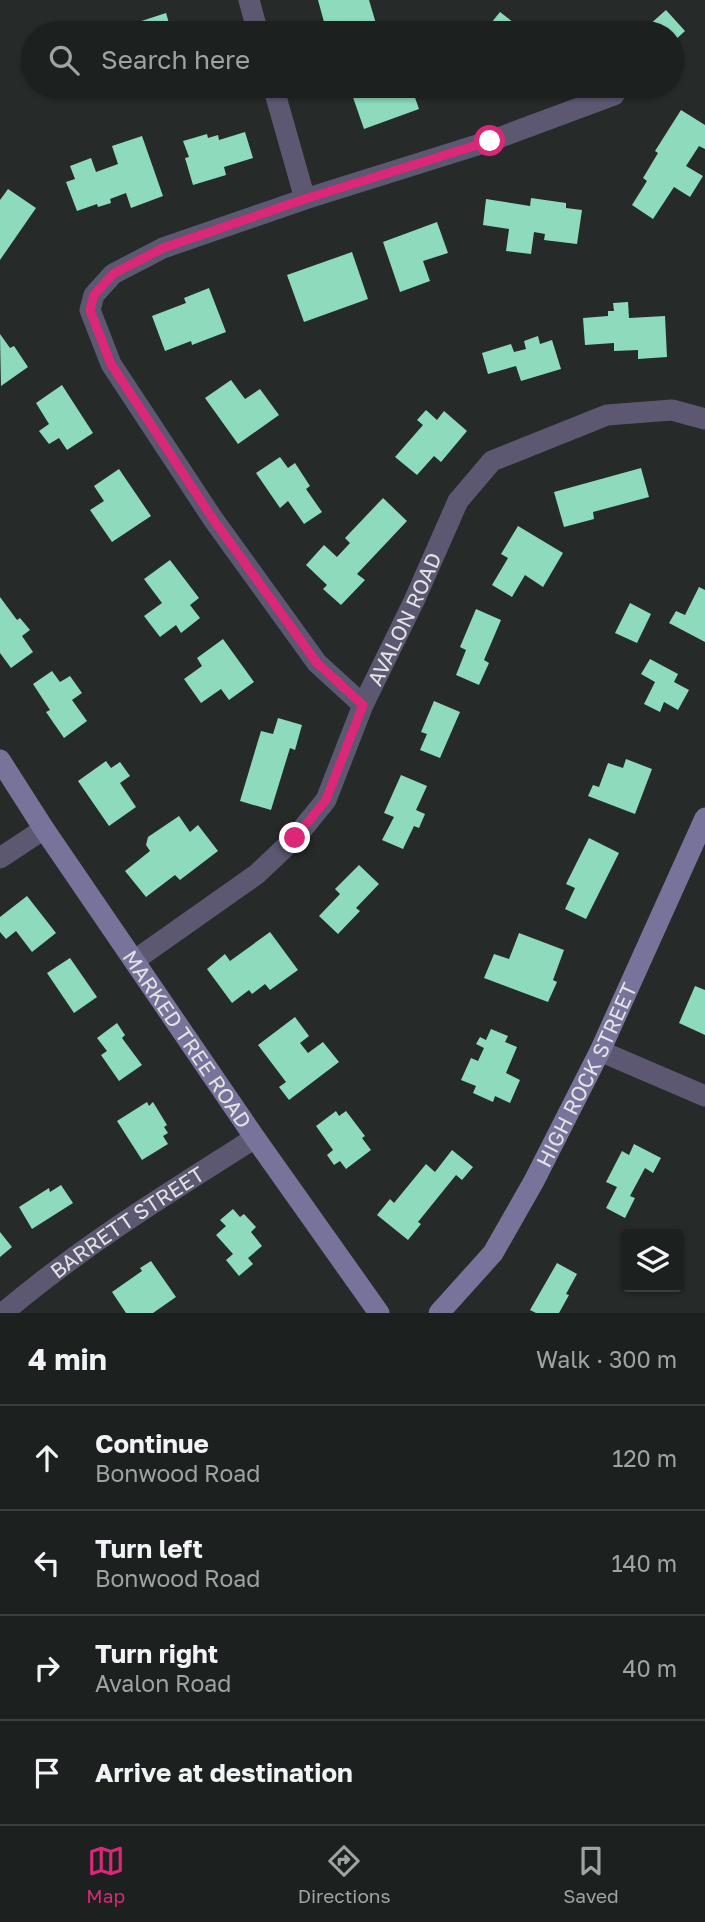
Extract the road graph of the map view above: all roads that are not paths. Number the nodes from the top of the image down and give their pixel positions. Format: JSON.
{"nodes":[{"id":1,"x":249,"y":0,"type":"edge"},
{"id":2,"x":255,"y":21,"type":"edge"},
{"id":3,"x":276,"y":98,"type":"edge"},
{"id":4,"x":606,"y":98,"type":"edge"},
{"id":5,"x":305,"y":199,"type":"junction"},
{"id":6,"x":705,"y":419,"type":"edge"},
{"id":7,"x":363,"y":705,"type":"junction"},
{"id":8,"x":0,"y":760,"type":"edge"},
{"id":9,"x":705,"y":818,"type":"edge"},
{"id":10,"x":44,"y":829,"type":"junction"},
{"id":11,"x":0,"y":858,"type":"edge"},
{"id":12,"x":135,"y":960,"type":"junction"},
{"id":13,"x":600,"y":1051,"type":"junction"},
{"id":14,"x":705,"y":1096,"type":"edge"},
{"id":15,"x":255,"y":1138,"type":"junction"},
{"id":16,"x":3,"y":1313,"type":"edge"},
{"id":17,"x":379,"y":1313,"type":"edge"},
{"id":18,"x":439,"y":1313,"type":"edge"}],
"edges":[{"from":1,"to":2,"type":"street"},
{"from":3,"to":5,"type":"street"},
{"from":4,"to":5,"type":"street"},
{"from":5,"to":7,"type":"street"},
{"from":6,"to":7,"type":"street","name":"AVALON ROAD"},
{"from":7,"to":12,"type":"street","name":"AVALON ROAD"},
{"from":8,"to":10,"type":"street","name":"MARKED TREE ROAD"},
{"from":9,"to":13,"type":"street","name":"HIGH ROCK STREET"},
{"from":10,"to":11,"type":"street"},
{"from":10,"to":12,"type":"street","name":"MARKED TREE ROAD"},
{"from":12,"to":15,"type":"street","name":"MARKED TREE ROAD"},
{"from":13,"to":14,"type":"street"},
{"from":13,"to":18,"type":"street","name":"HIGH ROCK STREET"},
{"from":15,"to":16,"type":"street","name":"BARRETT STREET"},
{"from":15,"to":17,"type":"street","name":"MARKED TREE ROAD"}]}
